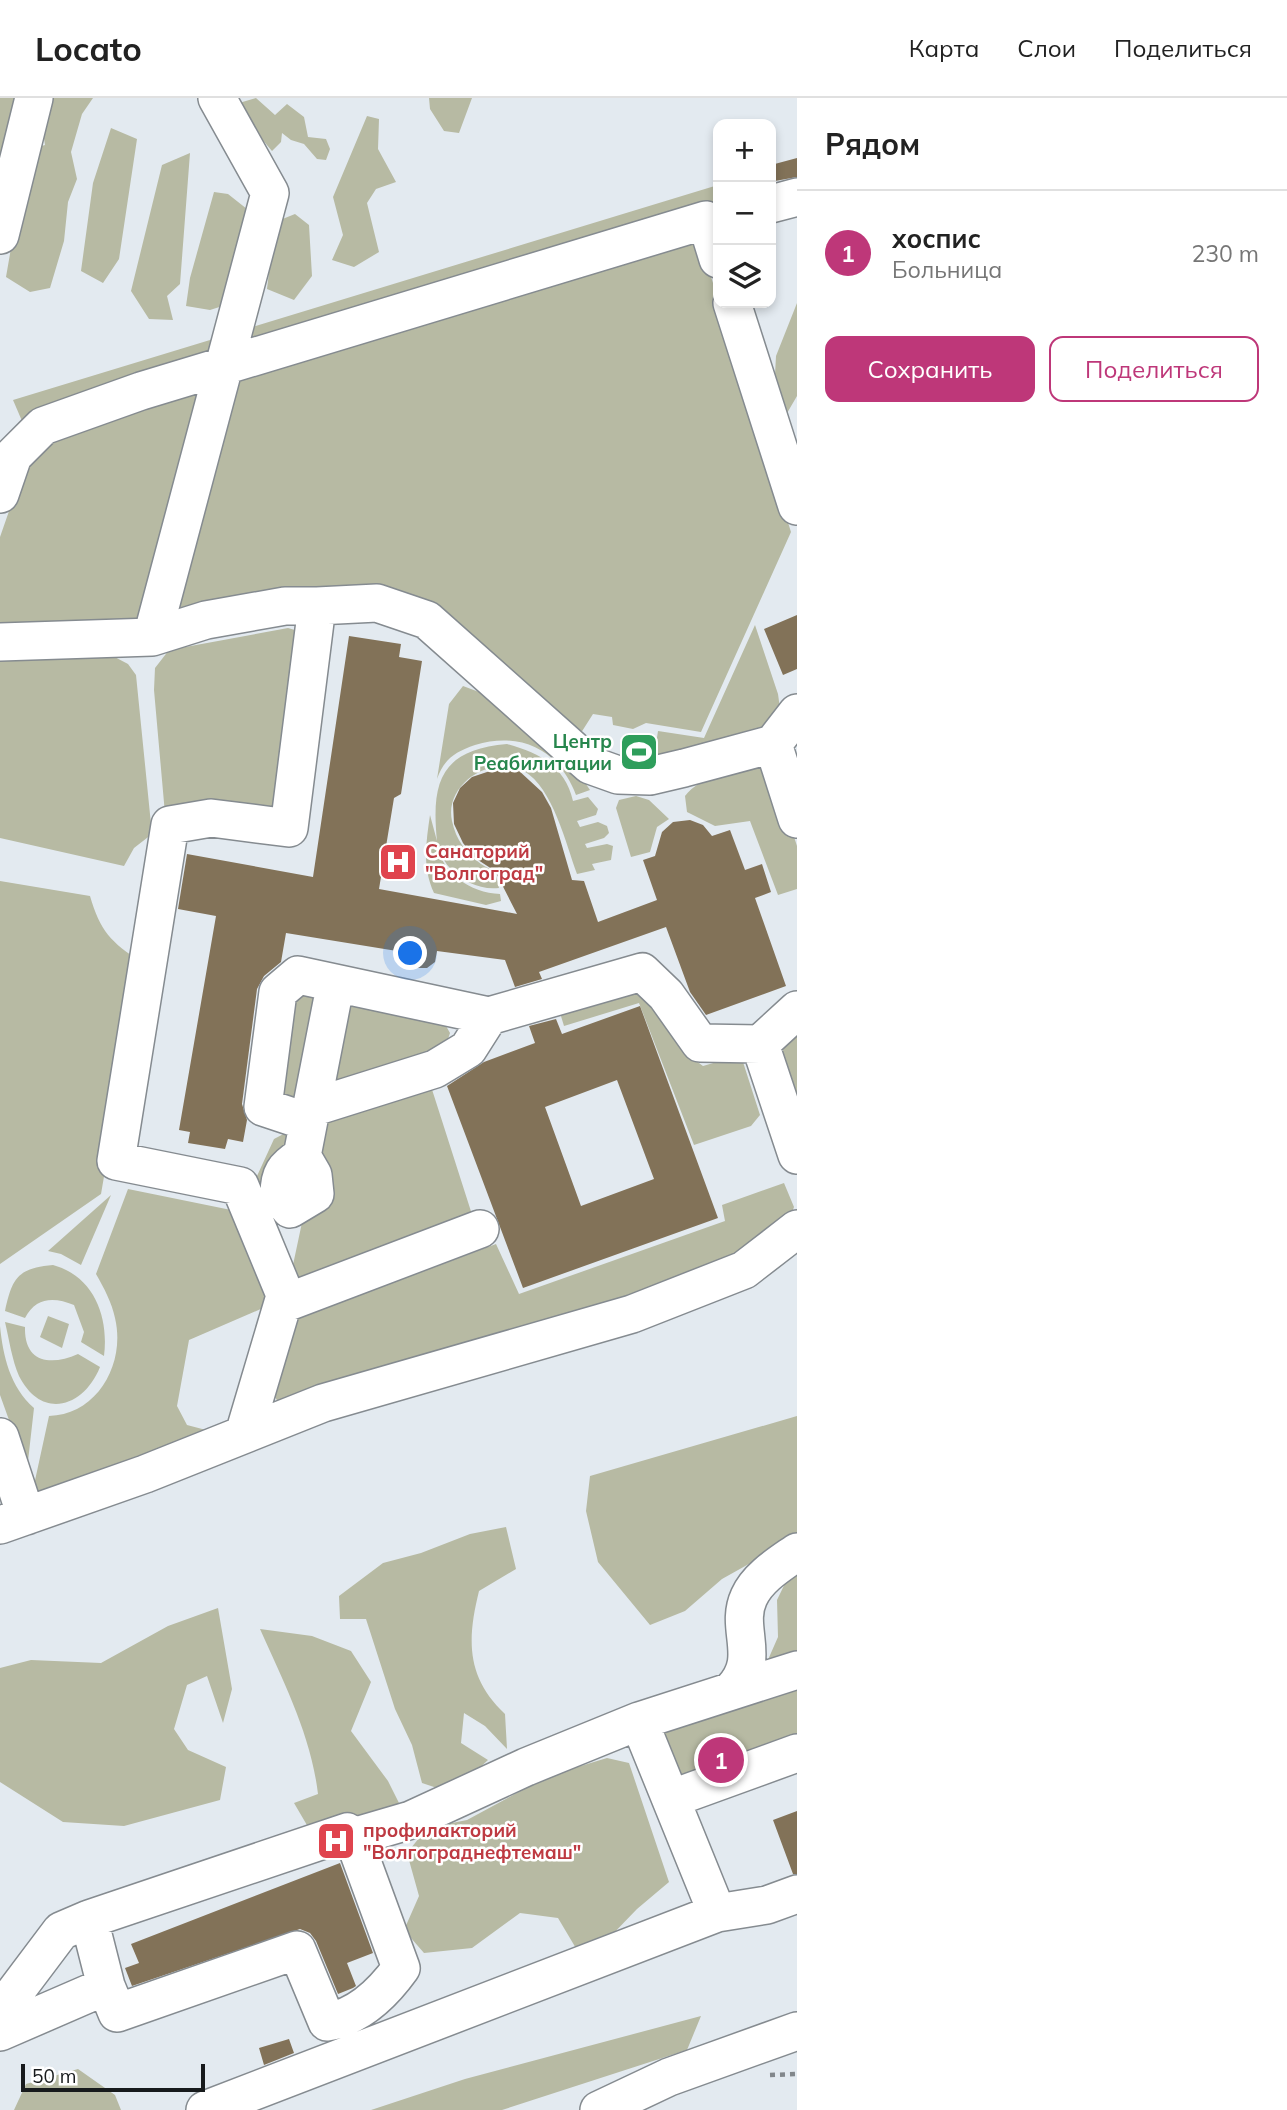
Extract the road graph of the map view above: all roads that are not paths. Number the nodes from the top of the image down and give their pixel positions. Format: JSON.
{"nodes":[{"id":1,"x":34,"y":98,"type":"edge"},
{"id":2,"x":217,"y":98,"type":"edge"},
{"id":3,"x":797,"y":197,"type":"edge"},
{"id":4,"x":776,"y":203,"type":"edge"},
{"id":5,"x":712,"y":218,"type":"edge"},
{"id":6,"x":0,"y":235,"type":"edge"},
{"id":7,"x":716,"y":245,"type":"edge"},
{"id":8,"x":734,"y":308,"type":"edge"},
{"id":9,"x":224,"y":365,"type":"junction"},
{"id":10,"x":7,"y":440,"type":"edge"},
{"id":11,"x":0,"y":494,"type":"edge"},
{"id":12,"x":797,"y":506,"type":"edge"},
{"id":13,"x":317,"y":607,"type":"junction"},
{"id":14,"x":152,"y":637,"type":"junction"},
{"id":15,"x":0,"y":642,"type":"edge"},
{"id":16,"x":797,"y":713,"type":"edge"},
{"id":17,"x":773,"y":744,"type":"junction"},
{"id":18,"x":797,"y":819,"type":"edge"},
{"id":19,"x":332,"y":1002,"type":"dead end"},
{"id":20,"x":797,"y":1010,"type":"edge"},
{"id":21,"x":489,"y":1016,"type":"junction"},
{"id":22,"x":760,"y":1045,"type":"junction"},
{"id":23,"x":307,"y":1129,"type":"junction"},
{"id":24,"x":797,"y":1155,"type":"edge"},
{"id":25,"x":480,"y":1229,"type":"dead end"},
{"id":26,"x":797,"y":1230,"type":"edge"},
{"id":27,"x":282,"y":1289,"type":"junction"},
{"id":28,"x":244,"y":1434,"type":"junction"},
{"id":29,"x":0,"y":1437,"type":"edge"},
{"id":30,"x":13,"y":1521,"type":"edge"},
{"id":31,"x":797,"y":1552,"type":"edge"},
{"id":32,"x":797,"y":1670,"type":"edge"},
{"id":33,"x":732,"y":1690,"type":"junction"},
{"id":34,"x":639,"y":1721,"type":"junction"},
{"id":35,"x":797,"y":1753,"type":"edge"},
{"id":36,"x":673,"y":1798,"type":"junction"},
{"id":37,"x":353,"y":1837,"type":"junction"},
{"id":38,"x":797,"y":1894,"type":"edge"},
{"id":39,"x":718,"y":1913,"type":"junction"},
{"id":40,"x":89,"y":1919,"type":"junction"},
{"id":41,"x":106,"y":1986,"type":"junction"},
{"id":42,"x":1,"y":2014,"type":"edge"},
{"id":43,"x":797,"y":2031,"type":"edge"},
{"id":44,"x":205,"y":2110,"type":"edge"},
{"id":45,"x":599,"y":2110,"type":"edge"}],
"edges":[{"from":1,"to":6,"type":"street"},
{"from":2,"to":9,"type":"street"},
{"from":3,"to":4,"type":"street"},
{"from":5,"to":7,"type":"street"},
{"from":5,"to":9,"type":"street"},
{"from":8,"to":12,"type":"street"},
{"from":9,"to":10,"type":"street"},
{"from":9,"to":14,"type":"street"},
{"from":10,"to":11,"type":"street"},
{"from":13,"to":14,"type":"street"},
{"from":13,"to":17,"type":"street"},
{"from":13,"to":27,"type":"street"},
{"from":14,"to":15,"type":"street"},
{"from":16,"to":17,"type":"street"},
{"from":17,"to":18,"type":"street"},
{"from":19,"to":23,"type":"street"},
{"from":20,"to":22,"type":"street"},
{"from":21,"to":22,"type":"street"},
{"from":21,"to":23,"type":"street"},
{"from":21,"to":23,"type":"street"},
{"from":22,"to":24,"type":"street"},
{"from":23,"to":27,"type":"street"},
{"from":25,"to":27,"type":"street"},
{"from":26,"to":28,"type":"street"},
{"from":27,"to":28,"type":"street"},
{"from":28,"to":30,"type":"street"},
{"from":29,"to":30,"type":"street"},
{"from":31,"to":33,"type":"street"},
{"from":32,"to":33,"type":"street"},
{"from":33,"to":34,"type":"street"},
{"from":34,"to":36,"type":"street"},
{"from":34,"to":37,"type":"street"},
{"from":35,"to":36,"type":"street"},
{"from":36,"to":39,"type":"street"},
{"from":37,"to":40,"type":"street"},
{"from":37,"to":41,"type":"street"},
{"from":38,"to":39,"type":"street"},
{"from":39,"to":44,"type":"street"},
{"from":40,"to":41,"type":"street"},
{"from":40,"to":42,"type":"street"},
{"from":41,"to":42,"type":"street"},
{"from":43,"to":45,"type":"street"}]}
